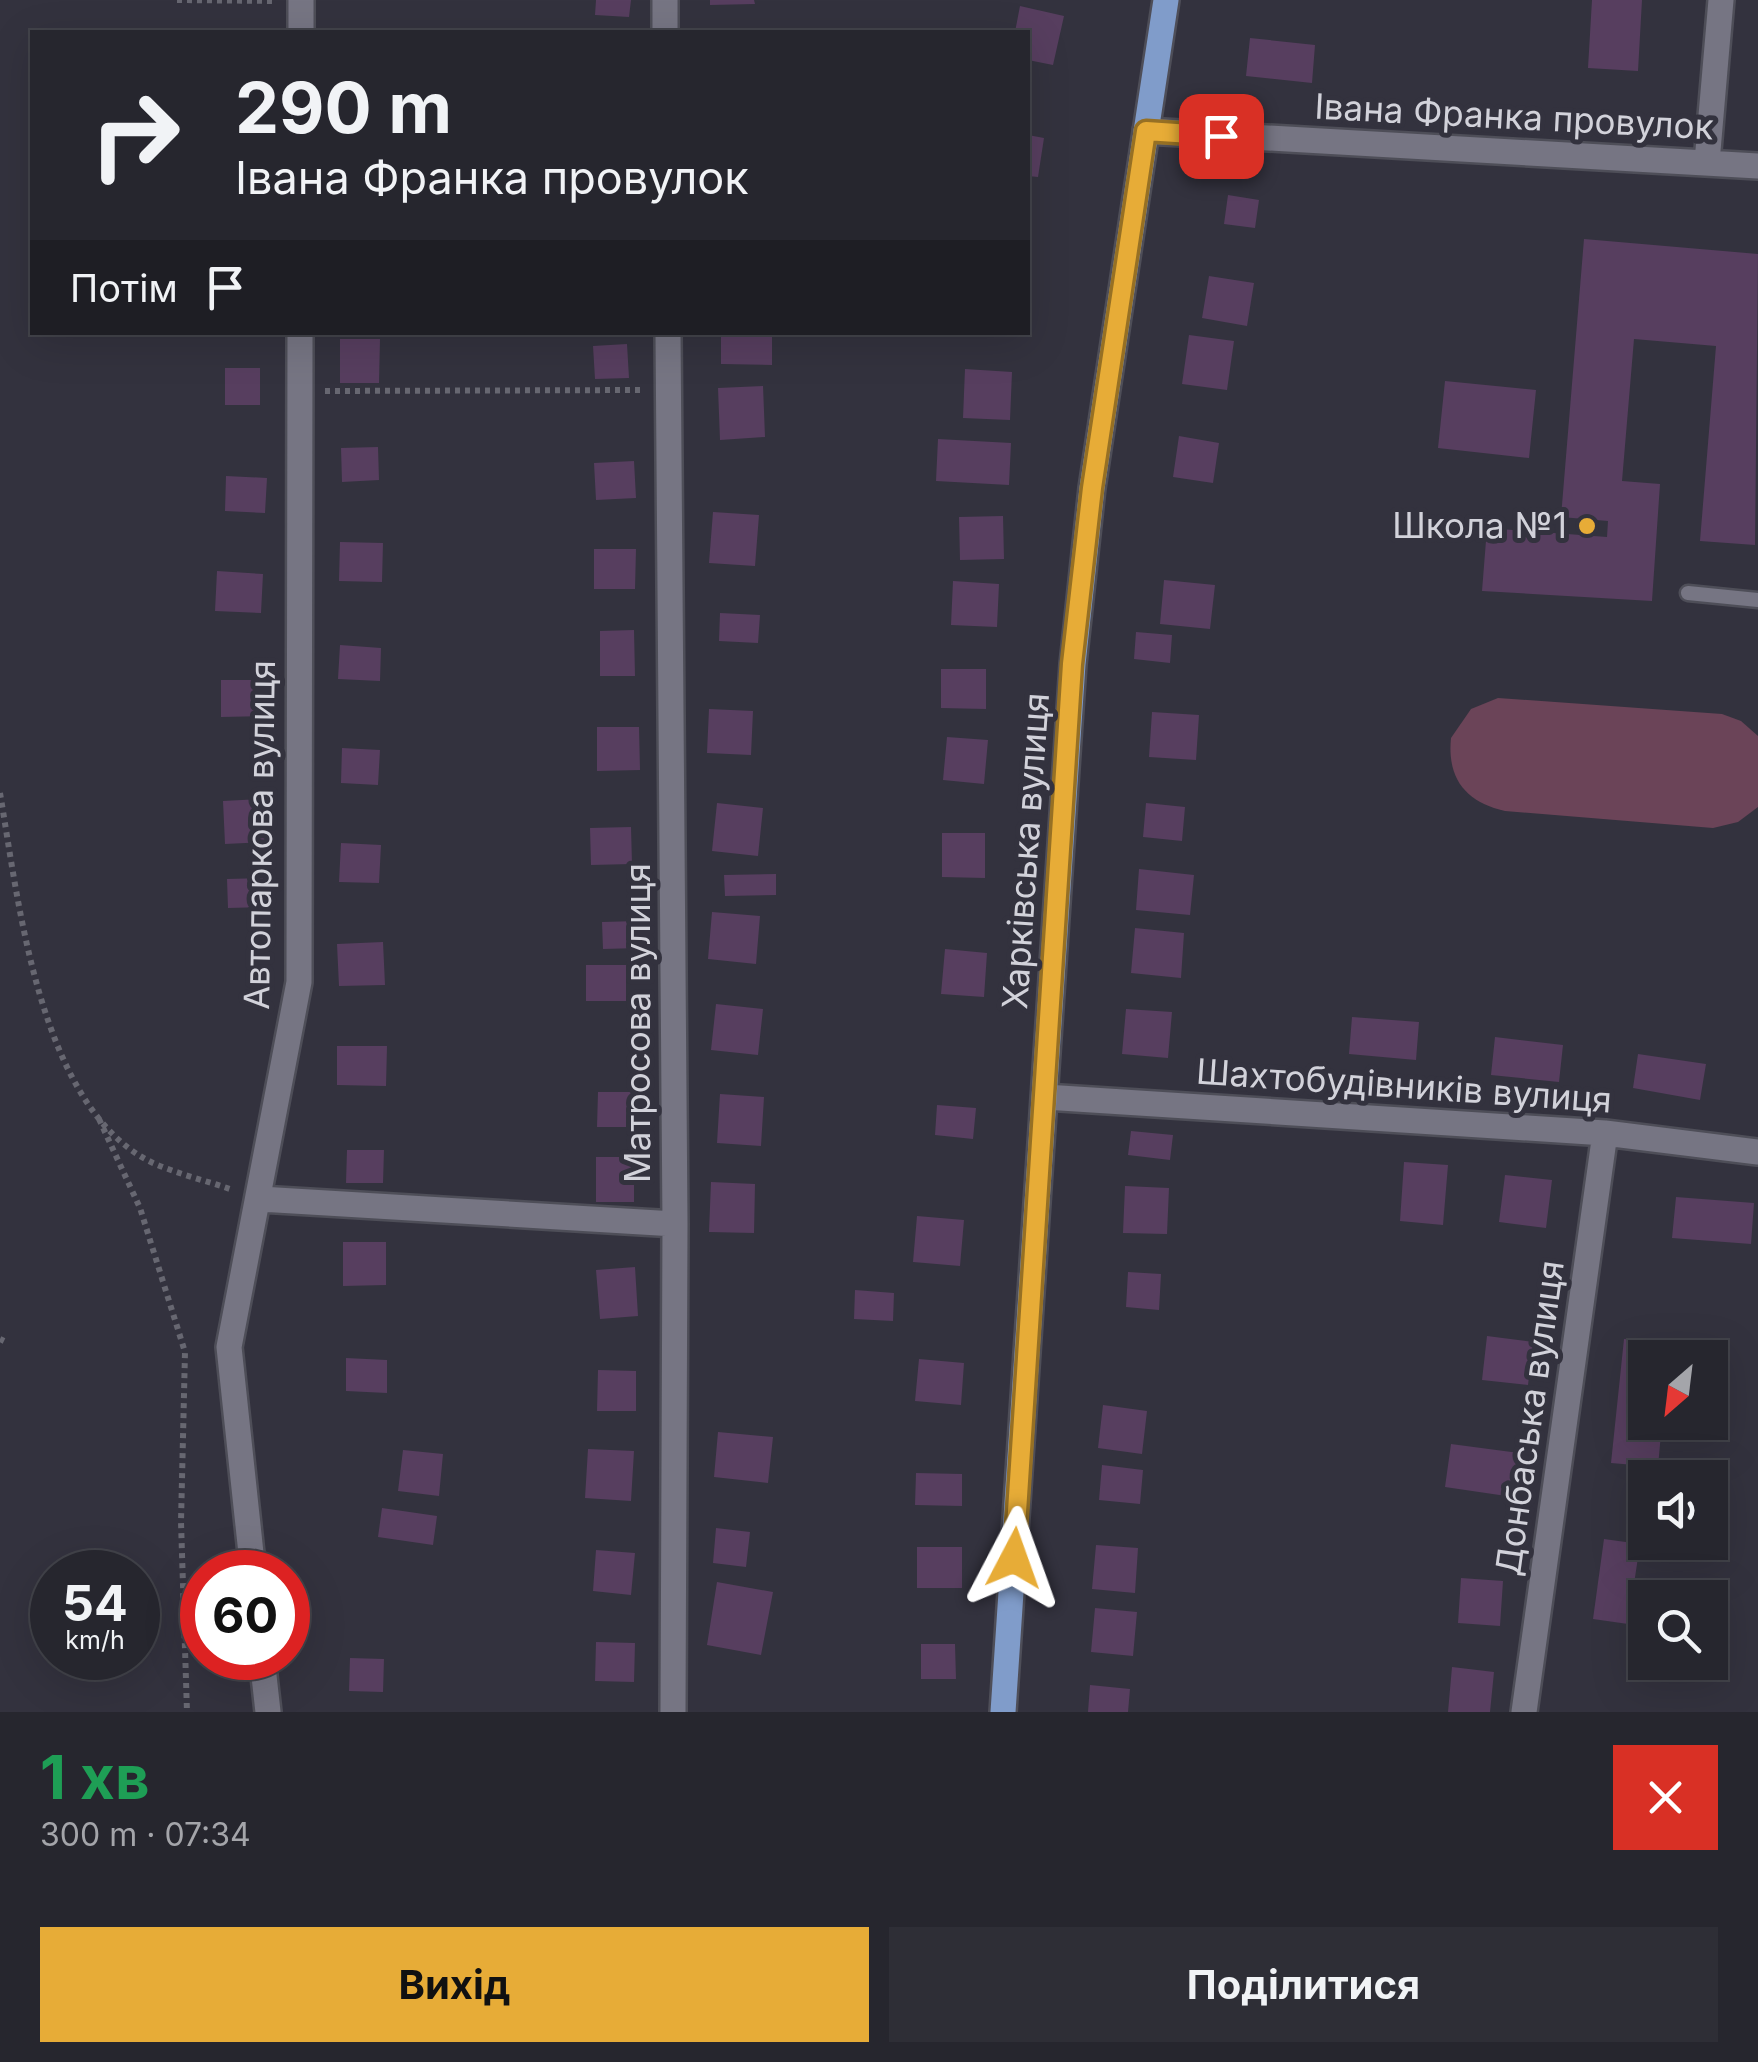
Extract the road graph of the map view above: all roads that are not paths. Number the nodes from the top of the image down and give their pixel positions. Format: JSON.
{"nodes":[{"id":1,"x":665,"y":0,"type":"edge"},
{"id":2,"x":1166,"y":0,"type":"edge"},
{"id":3,"x":1721,"y":0,"type":"edge"},
{"id":4,"x":301,"y":1,"type":"edge"},
{"id":5,"x":301,"y":30,"type":"edge"},
{"id":6,"x":666,"y":30,"type":"edge"},
{"id":7,"x":1146,"y":131,"type":"junction"},
{"id":8,"x":1706,"y":162,"type":"junction"},
{"id":9,"x":1758,"y":166,"type":"edge"},
{"id":10,"x":300,"y":335,"type":"edge"},
{"id":11,"x":668,"y":335,"type":"edge"},
{"id":12,"x":1688,"y":594,"type":"dead end"},
{"id":13,"x":1758,"y":600,"type":"edge"},
{"id":14,"x":1045,"y":1098,"type":"junction"},
{"id":15,"x":1606,"y":1133,"type":"junction"},
{"id":16,"x":1758,"y":1152,"type":"edge"},
{"id":17,"x":260,"y":1198,"type":"junction"},
{"id":18,"x":675,"y":1224,"type":"junction"},
{"id":19,"x":251,"y":1550,"type":"edge"},
{"id":20,"x":264,"y":1680,"type":"edge"},
{"id":21,"x":268,"y":1712,"type":"edge"},
{"id":22,"x":673,"y":1712,"type":"edge"},
{"id":23,"x":1004,"y":1712,"type":"edge"},
{"id":24,"x":1524,"y":1712,"type":"edge"}],
"edges":[{"from":1,"to":6,"type":"street"},
{"from":2,"to":7,"type":"main road","name":"Харківська вулиця"},
{"from":3,"to":8,"type":"street"},
{"from":4,"to":5,"type":"street"},
{"from":7,"to":8,"type":"street","name":"Івана Франка провулок"},
{"from":7,"to":14,"type":"main road","name":"Харківська вулиця"},
{"from":8,"to":9,"type":"street","name":"Івана Франка провулок"},
{"from":10,"to":17,"type":"street","name":"Автопаркова вулиця"},
{"from":11,"to":18,"type":"street","name":"Матросова вулиця"},
{"from":12,"to":13,"type":"lane"},
{"from":14,"to":15,"type":"street","name":"Шахтобудівників вулиця"},
{"from":14,"to":23,"type":"main road","name":"Харківська вулиця"},
{"from":15,"to":16,"type":"street","name":"Шахтобудівників вулиця"},
{"from":15,"to":24,"type":"street","name":"Донбаська вулиця"},
{"from":17,"to":18,"type":"street"},
{"from":17,"to":19,"type":"street","name":"Автопаркова вулиця"},
{"from":18,"to":22,"type":"street","name":"Матросова вулиця"},
{"from":20,"to":21,"type":"street"}]}
